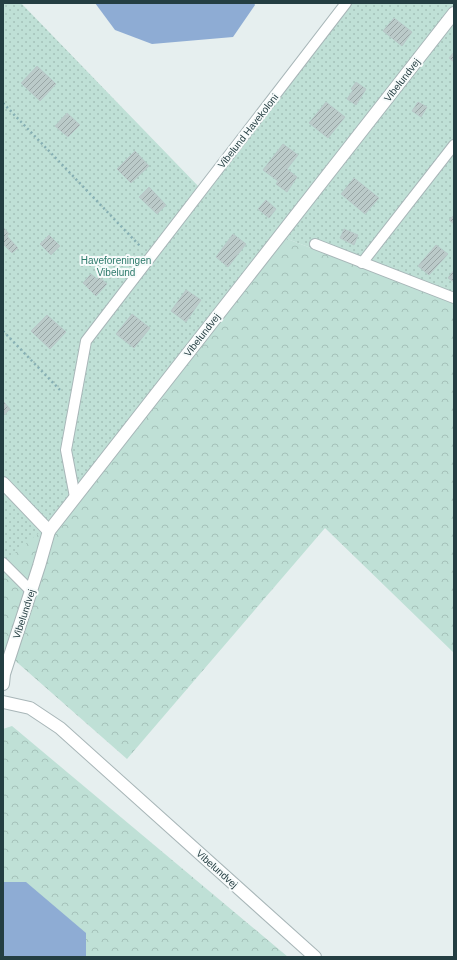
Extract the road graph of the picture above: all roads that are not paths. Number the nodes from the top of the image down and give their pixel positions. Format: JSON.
{"nodes":[{"id":1,"x":345,"y":4,"type":"edge"},
{"id":2,"x":454,"y":13,"type":"edge"},
{"id":3,"x":454,"y":145,"type":"edge"},
{"id":4,"x":315,"y":244,"type":"dead end"},
{"id":5,"x":362,"y":263,"type":"junction"},
{"id":6,"x":454,"y":298,"type":"edge"},
{"id":7,"x":3,"y":483,"type":"edge"},
{"id":8,"x":75,"y":497,"type":"junction"},
{"id":9,"x":49,"y":531,"type":"junction"},
{"id":10,"x":3,"y":563,"type":"edge"},
{"id":11,"x":31,"y":591,"type":"junction"},
{"id":12,"x":3,"y":684,"type":"edge"},
{"id":13,"x":3,"y":702,"type":"edge"},
{"id":14,"x":315,"y":957,"type":"edge"}],
"edges":[{"from":1,"to":8,"type":"lane","name":"Vibelund Havekoloni"},
{"from":2,"to":8,"type":"street","name":"Vibelundvej"},
{"from":3,"to":5,"type":"lane"},
{"from":4,"to":5,"type":"lane"},
{"from":5,"to":6,"type":"lane"},
{"from":7,"to":9,"type":"street"},
{"from":8,"to":9,"type":"street","name":"Vibelundvej"},
{"from":9,"to":11,"type":"street","name":"Vibelundvej"},
{"from":10,"to":11,"type":"lane"},
{"from":11,"to":12,"type":"street","name":"Vibelundvej"},
{"from":13,"to":14,"type":"street","name":"Vibelundvej"}]}
